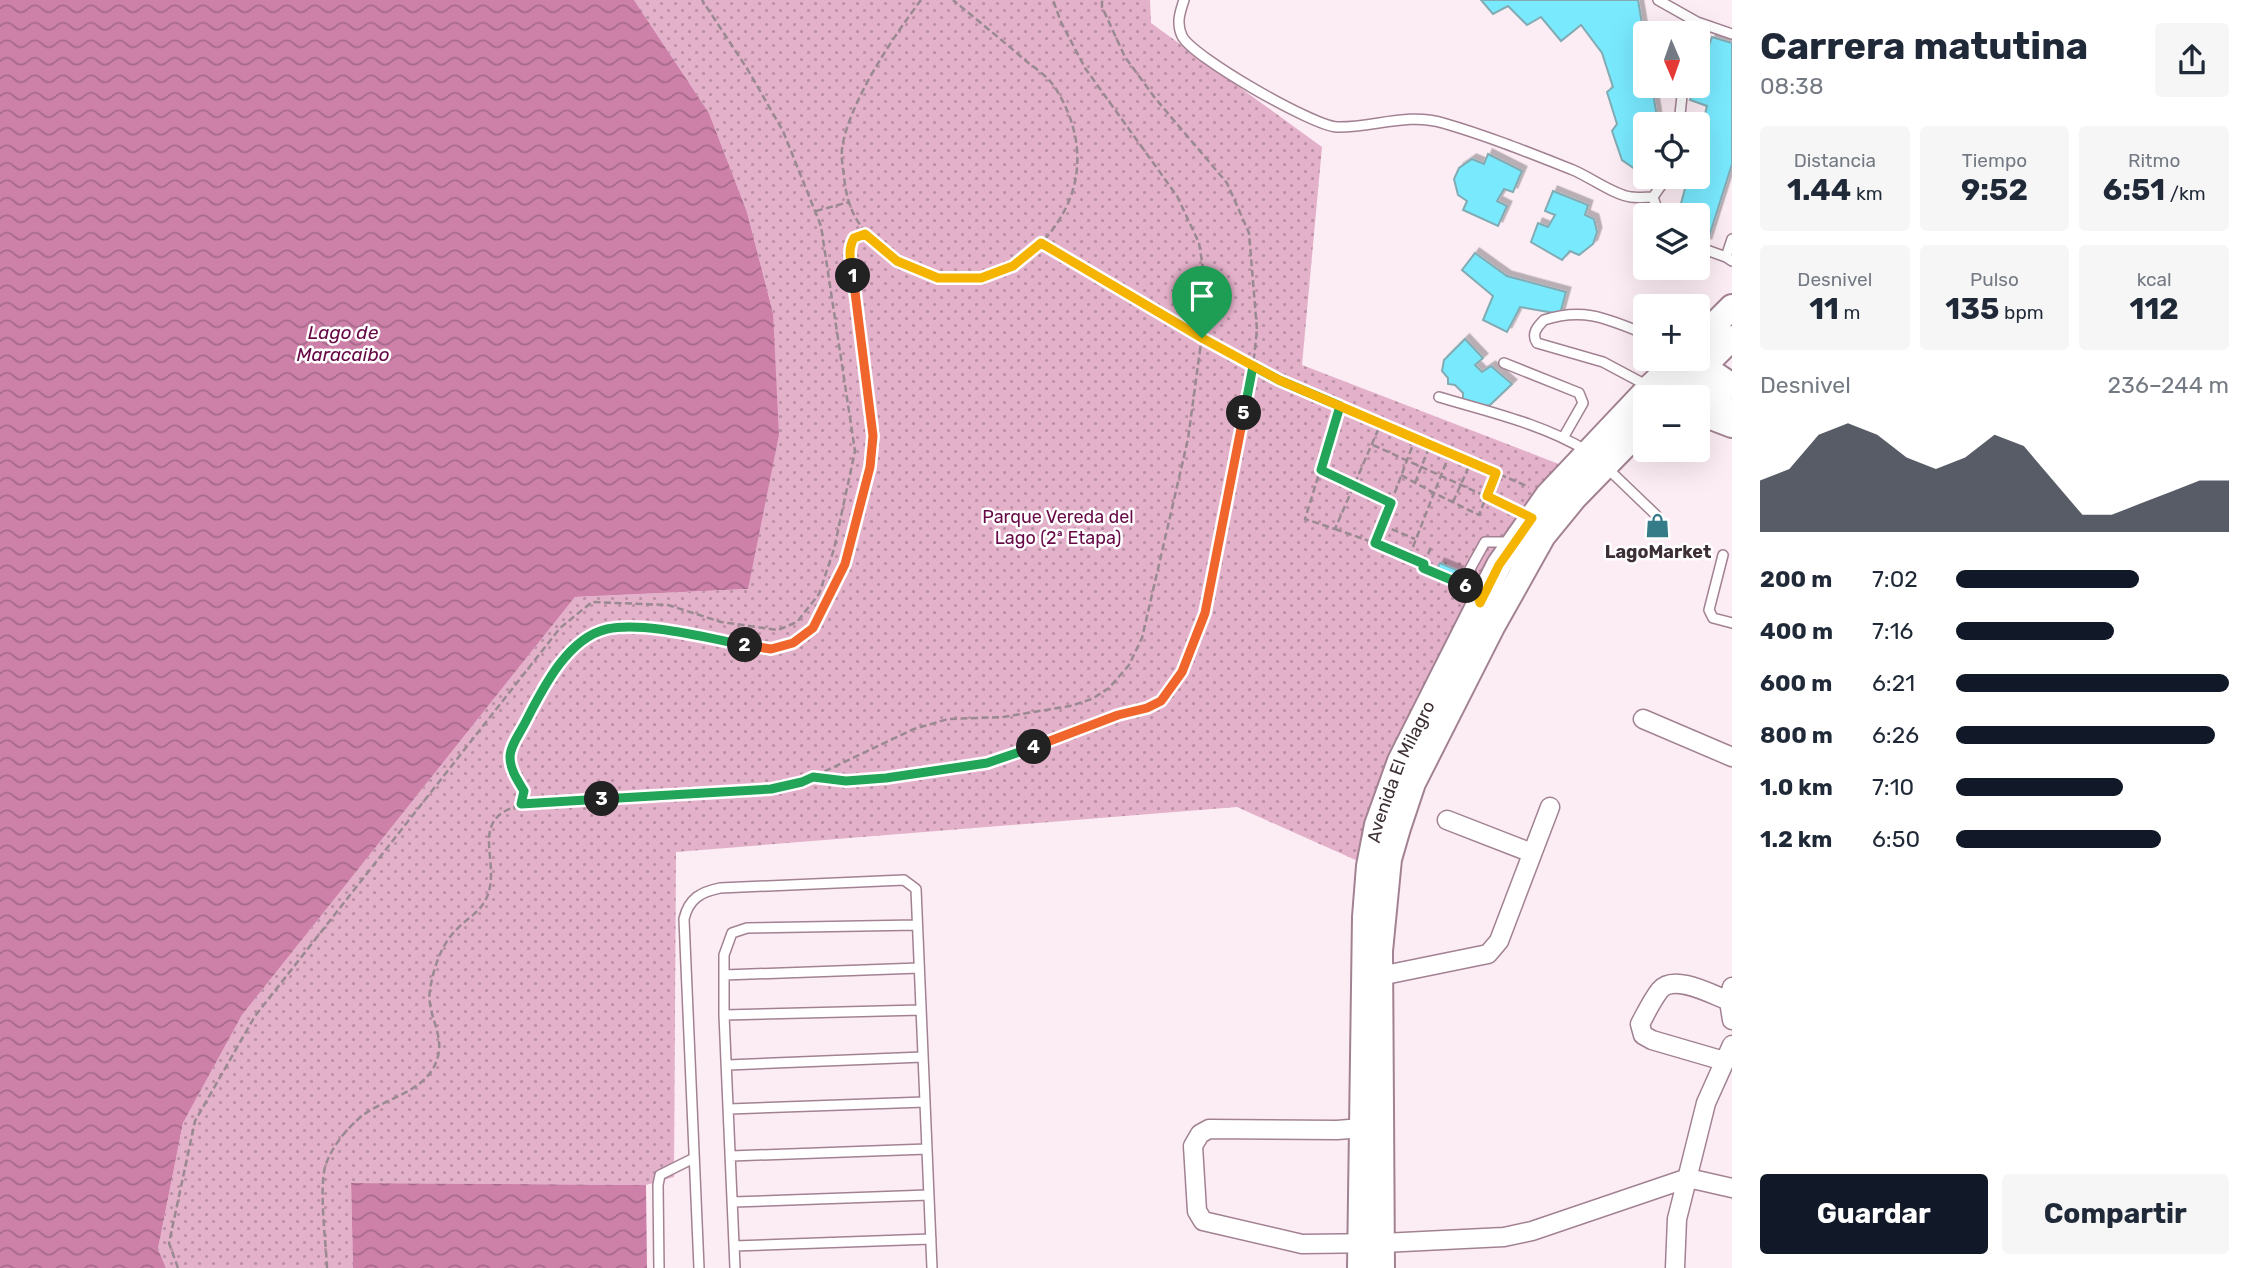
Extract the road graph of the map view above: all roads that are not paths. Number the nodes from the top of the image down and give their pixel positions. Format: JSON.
{"nodes":[{"id":1,"x":1184,"y":0,"type":"edge"},
{"id":2,"x":1658,"y":0,"type":"edge"},
{"id":3,"x":1695,"y":21,"type":"edge"},
{"id":4,"x":1710,"y":26,"type":"edge"},
{"id":5,"x":1732,"y":34,"type":"edge"},
{"id":6,"x":1659,"y":189,"type":"edge"},
{"id":7,"x":1653,"y":197,"type":"junction"},
{"id":8,"x":1655,"y":203,"type":"edge"},
{"id":9,"x":1732,"y":239,"type":"edge"},
{"id":10,"x":1710,"y":252,"type":"edge"},
{"id":11,"x":1729,"y":259,"type":"edge"},
{"id":12,"x":1732,"y":307,"type":"edge"},
{"id":13,"x":1633,"y":329,"type":"edge"},
{"id":14,"x":1710,"y":329,"type":"edge"},
{"id":15,"x":1730,"y":346,"type":"edge"},
{"id":16,"x":1710,"y":357,"type":"edge"},
{"id":17,"x":1504,"y":363,"type":"dead end"},
{"id":18,"x":1685,"y":371,"type":"edge"},
{"id":19,"x":1646,"y":385,"type":"edge"},
{"id":20,"x":1654,"y":385,"type":"edge"},
{"id":21,"x":1732,"y":386,"type":"edge"},
{"id":22,"x":1439,"y":397,"type":"dead end"},
{"id":23,"x":1633,"y":410,"type":"edge"},
{"id":24,"x":1732,"y":414,"type":"edge"},
{"id":25,"x":1710,"y":417,"type":"edge"},
{"id":26,"x":1732,"y":425,"type":"edge"},
{"id":27,"x":1633,"y":434,"type":"edge"},
{"id":28,"x":1563,"y":438,"type":"junction"},
{"id":29,"x":1597,"y":459,"type":"junction"},
{"id":30,"x":1656,"y":515,"type":"dead end"},
{"id":31,"x":1723,"y":555,"type":"dead end"},
{"id":32,"x":1732,"y":623,"type":"edge"},
{"id":33,"x":1643,"y":719,"type":"dead end"},
{"id":34,"x":1732,"y":757,"type":"edge"},
{"id":35,"x":1549,"y":807,"type":"dead end"},
{"id":36,"x":1447,"y":820,"type":"dead end"},
{"id":37,"x":1532,"y":853,"type":"junction"},
{"id":38,"x":918,"y":925,"type":"junction"},
{"id":39,"x":919,"y":968,"type":"junction"},
{"id":40,"x":724,"y":975,"type":"junction"},
{"id":41,"x":1380,"y":976,"type":"junction"},
{"id":42,"x":1731,"y":994,"type":"edge"},
{"id":43,"x":921,"y":1010,"type":"junction"},
{"id":44,"x":724,"y":1015,"type":"junction"},
{"id":45,"x":1732,"y":1020,"type":"edge"},
{"id":46,"x":1728,"y":1053,"type":"edge"},
{"id":47,"x":923,"y":1057,"type":"junction"},
{"id":48,"x":728,"y":1065,"type":"junction"},
{"id":49,"x":925,"y":1102,"type":"junction"},
{"id":50,"x":729,"y":1109,"type":"junction"},
{"id":51,"x":1362,"y":1128,"type":"junction"},
{"id":52,"x":927,"y":1149,"type":"junction"},
{"id":53,"x":731,"y":1156,"type":"junction"},
{"id":54,"x":694,"y":1157,"type":"junction"},
{"id":55,"x":1688,"y":1178,"type":"junction"},
{"id":56,"x":1732,"y":1188,"type":"edge"},
{"id":57,"x":929,"y":1195,"type":"junction"},
{"id":58,"x":733,"y":1202,"type":"junction"},
{"id":59,"x":931,"y":1240,"type":"junction"},
{"id":60,"x":1372,"y":1243,"type":"junction"},
{"id":61,"x":734,"y":1246,"type":"junction"},
{"id":62,"x":659,"y":1268,"type":"edge"},
{"id":63,"x":699,"y":1268,"type":"edge"},
{"id":64,"x":735,"y":1268,"type":"edge"},
{"id":65,"x":932,"y":1268,"type":"edge"},
{"id":66,"x":1360,"y":1268,"type":"edge"},
{"id":67,"x":1382,"y":1268,"type":"edge"},
{"id":68,"x":1675,"y":1268,"type":"edge"}],
"edges":[{"from":1,"to":7,"type":"lane"},
{"from":2,"to":3,"type":"lane"},
{"from":4,"to":5,"type":"lane"},
{"from":6,"to":7,"type":"lane"},
{"from":7,"to":8,"type":"lane"},
{"from":9,"to":11,"type":"lane"},
{"from":10,"to":11,"type":"lane"},
{"from":12,"to":14,"type":"main road"},
{"from":13,"to":19,"type":"lane"},
{"from":15,"to":16,"type":"main road","name":"Avenida El Milagro"},
{"from":17,"to":28,"type":"lane"},
{"from":18,"to":20,"type":"main road","name":"Avenida El Milagro"},
{"from":18,"to":21,"type":"main road"},
{"from":18,"to":24,"type":"main road"},
{"from":22,"to":28,"type":"lane"},
{"from":23,"to":29,"type":"main road","name":"Avenida El Milagro"},
{"from":25,"to":26,"type":"main road"},
{"from":27,"to":29,"type":"main road","name":"Avenida El Milagro"},
{"from":28,"to":29,"type":"lane"},
{"from":29,"to":30,"type":"lane"},
{"from":29,"to":41,"type":"main road","name":"Avenida El Milagro"},
{"from":29,"to":51,"type":"main road","name":"Avenida El Milagro"},
{"from":31,"to":32,"type":"lane"},
{"from":33,"to":34,"type":"street"},
{"from":35,"to":37,"type":"street"},
{"from":36,"to":37,"type":"street"},
{"from":37,"to":41,"type":"street"},
{"from":38,"to":39,"type":"lane"},
{"from":38,"to":40,"type":"lane"},
{"from":38,"to":54,"type":"lane"},
{"from":39,"to":40,"type":"lane"},
{"from":39,"to":43,"type":"lane"},
{"from":40,"to":44,"type":"lane"},
{"from":41,"to":60,"type":"main road","name":"Avenida El Milagro"},
{"from":42,"to":45,"type":"street"},
{"from":42,"to":46,"type":"street"},
{"from":43,"to":44,"type":"lane"},
{"from":43,"to":47,"type":"lane"},
{"from":44,"to":48,"type":"lane"},
{"from":46,"to":55,"type":"street"},
{"from":47,"to":48,"type":"lane"},
{"from":47,"to":49,"type":"lane"},
{"from":48,"to":50,"type":"lane"},
{"from":49,"to":50,"type":"lane"},
{"from":49,"to":52,"type":"lane"},
{"from":50,"to":53,"type":"lane"},
{"from":51,"to":60,"type":"main road","name":"Avenida El Milagro"},
{"from":51,"to":60,"type":"street"},
{"from":52,"to":53,"type":"lane"},
{"from":52,"to":57,"type":"lane"},
{"from":53,"to":58,"type":"lane"},
{"from":54,"to":62,"type":"lane"},
{"from":54,"to":63,"type":"lane"},
{"from":55,"to":56,"type":"street"},
{"from":55,"to":60,"type":"street"},
{"from":55,"to":68,"type":"street"},
{"from":57,"to":58,"type":"lane"},
{"from":57,"to":59,"type":"lane"},
{"from":58,"to":61,"type":"lane"},
{"from":59,"to":61,"type":"lane"},
{"from":59,"to":65,"type":"lane"},
{"from":60,"to":66,"type":"main road","name":"Avenida El Milagro"},
{"from":60,"to":67,"type":"main road","name":"Avenida El Milagro"},
{"from":61,"to":64,"type":"lane"}]}
